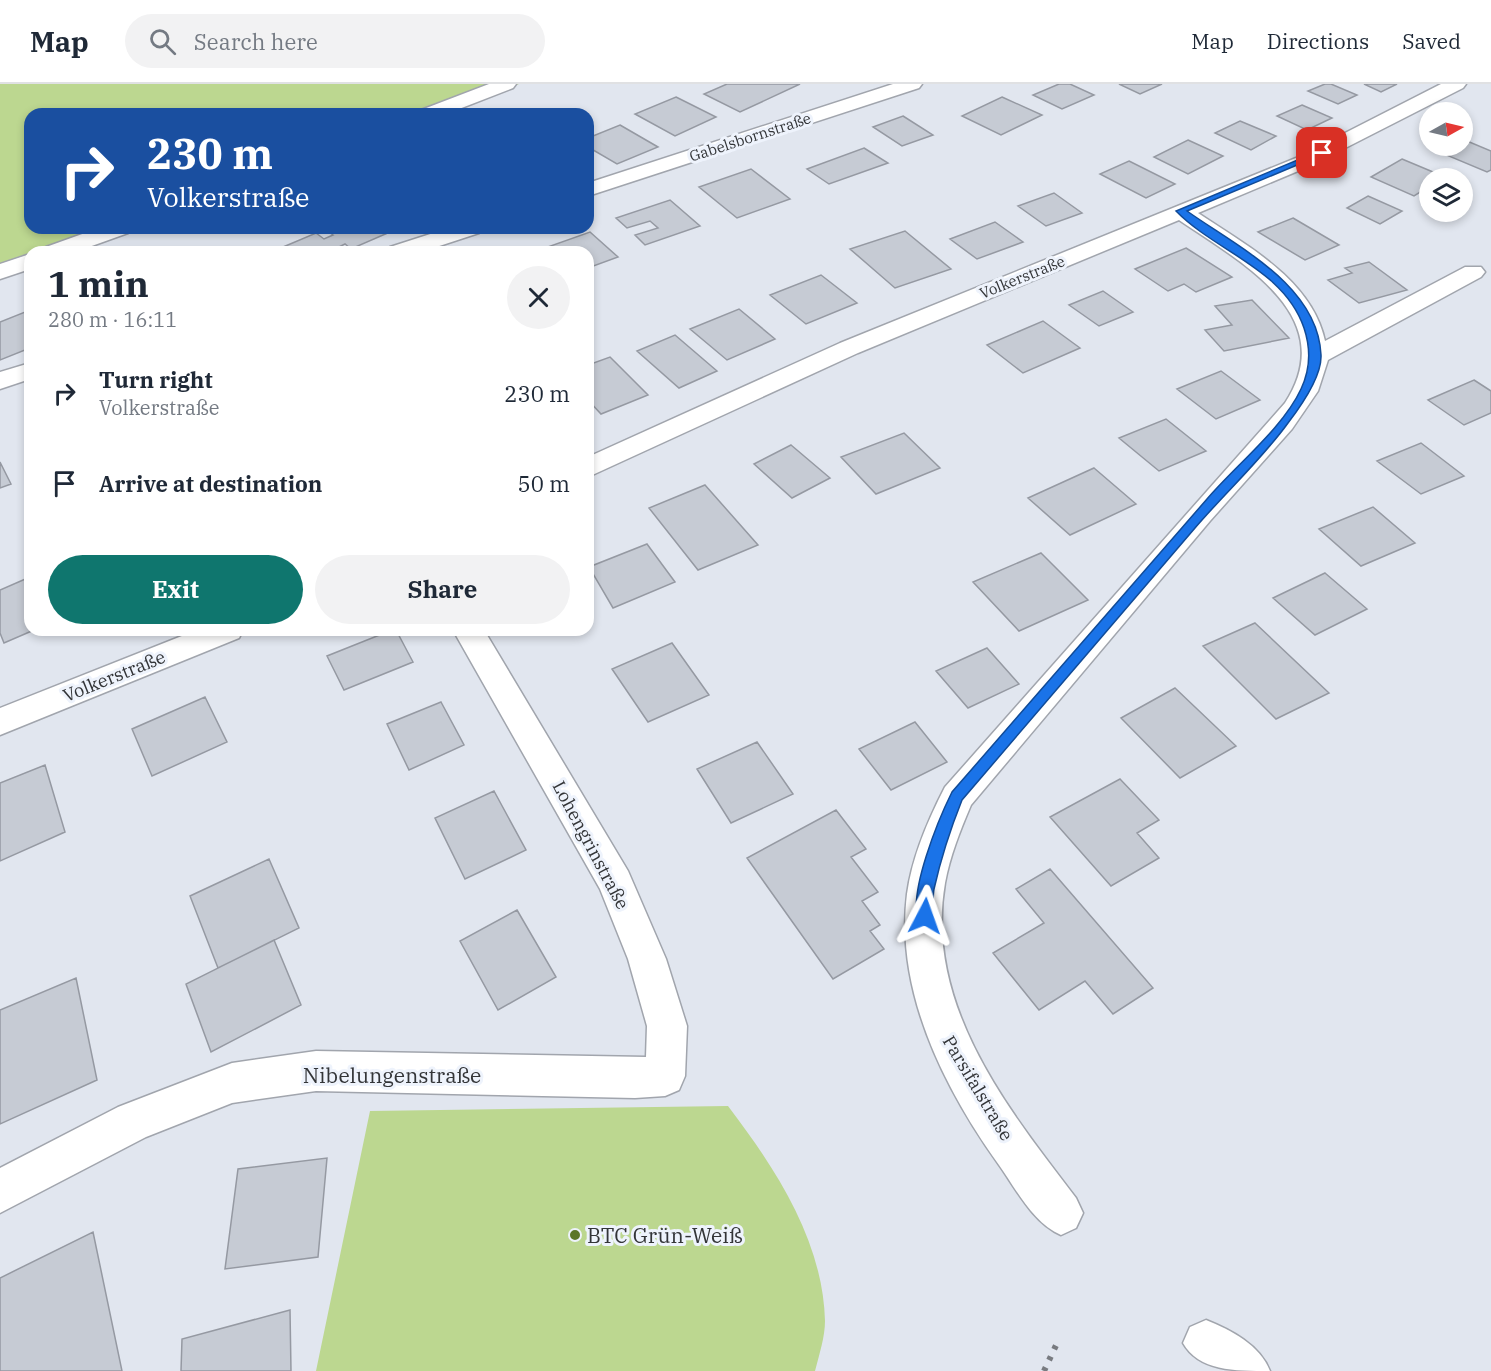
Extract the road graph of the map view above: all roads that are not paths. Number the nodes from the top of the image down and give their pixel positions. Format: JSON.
{"nodes":[{"id":1,"x":506,"y":84,"type":"edge"},
{"id":2,"x":912,"y":84,"type":"edge"},
{"id":3,"x":1456,"y":84,"type":"edge"},
{"id":4,"x":444,"y":108,"type":"edge"},
{"id":5,"x":594,"y":188,"type":"edge"},
{"id":6,"x":1180,"y":211,"type":"junction"},
{"id":7,"x":104,"y":234,"type":"edge"},
{"id":8,"x":453,"y":234,"type":"edge"},
{"id":9,"x":70,"y":246,"type":"edge"},
{"id":10,"x":416,"y":246,"type":"edge"},
{"id":11,"x":24,"y":263,"type":"edge"},
{"id":12,"x":0,"y":272,"type":"edge"},
{"id":13,"x":1473,"y":272,"type":"dead end"},
{"id":14,"x":1316,"y":356,"type":"junction"},
{"id":15,"x":24,"y":373,"type":"edge"},
{"id":16,"x":0,"y":381,"type":"edge"},
{"id":17,"x":594,"y":465,"type":"edge"},
{"id":18,"x":213,"y":636,"type":"edge"},
{"id":19,"x":472,"y":636,"type":"edge"},
{"id":20,"x":0,"y":722,"type":"edge"},
{"id":21,"x":665,"y":1076,"type":"joint"},
{"id":22,"x":0,"y":1191,"type":"edge"},
{"id":23,"x":1061,"y":1213,"type":"dead end"},
{"id":24,"x":1206,"y":1343,"type":"dead end"},
{"id":25,"x":1246,"y":1371,"type":"edge"}],
"edges":[{"from":1,"to":4,"type":"street"},
{"from":2,"to":5,"type":"street","name":"Gabelsbornstraße"},
{"from":3,"to":6,"type":"street","name":"Volkerstraße"},
{"from":6,"to":14,"type":"street"},
{"from":6,"to":17,"type":"street","name":"Volkerstraße"},
{"from":7,"to":9,"type":"street"},
{"from":8,"to":10,"type":"street"},
{"from":11,"to":12,"type":"street"},
{"from":13,"to":14,"type":"street"},
{"from":14,"to":23,"type":"street","name":"Parsifalstraße"},
{"from":15,"to":16,"type":"street"},
{"from":18,"to":20,"type":"street","name":"Volkerstraße"},
{"from":19,"to":21,"type":"street","name":"Lohengrinstraße"},
{"from":21,"to":22,"type":"street","name":"Nibelungenstraße"},
{"from":24,"to":25,"type":"street"}]}
